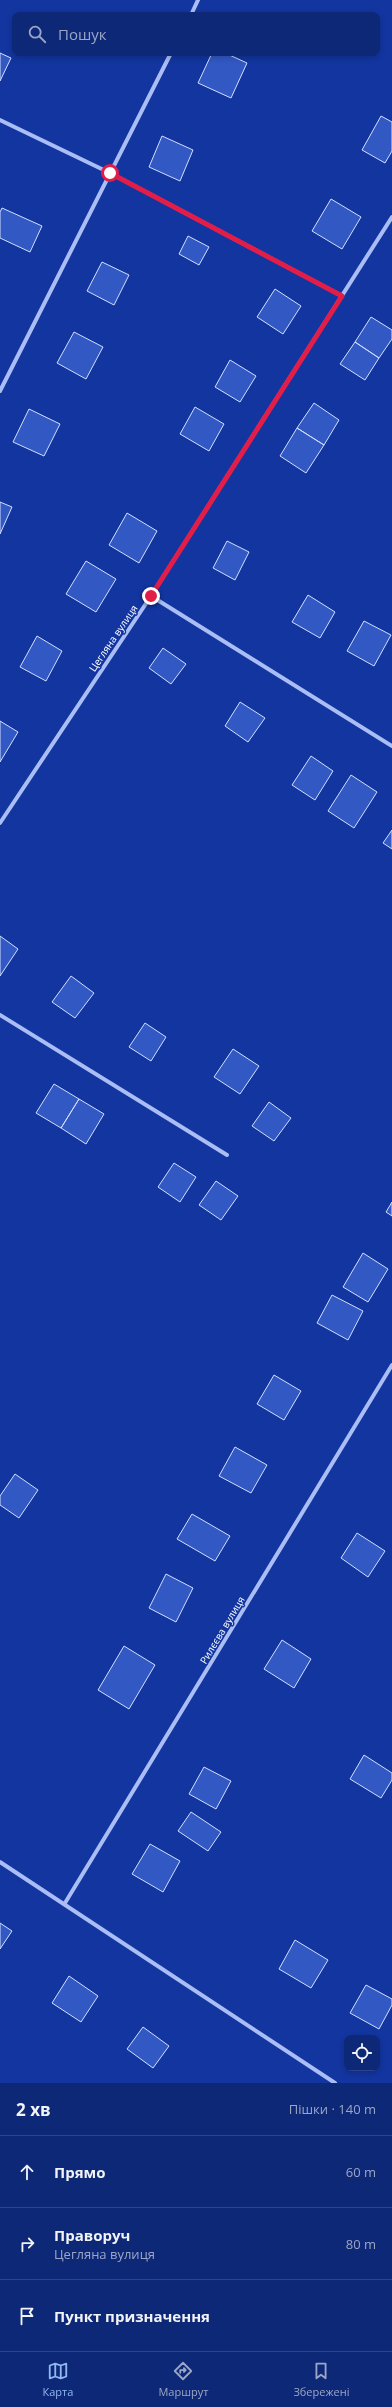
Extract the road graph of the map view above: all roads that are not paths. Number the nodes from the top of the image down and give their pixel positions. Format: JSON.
{"nodes":[{"id":1,"x":198,"y":0,"type":"edge"},
{"id":2,"x":192,"y":12,"type":"edge"},
{"id":3,"x":169,"y":56,"type":"edge"},
{"id":4,"x":0,"y":120,"type":"edge"},
{"id":5,"x":110,"y":173,"type":"junction"},
{"id":6,"x":392,"y":217,"type":"edge"},
{"id":7,"x":342,"y":296,"type":"junction"},
{"id":8,"x":0,"y":391,"type":"edge"},
{"id":9,"x":151,"y":596,"type":"junction"},
{"id":10,"x":392,"y":746,"type":"edge"},
{"id":11,"x":0,"y":823,"type":"edge"},
{"id":12,"x":0,"y":1015,"type":"edge"},
{"id":13,"x":227,"y":1155,"type":"dead end"},
{"id":14,"x":392,"y":1365,"type":"edge"},
{"id":15,"x":0,"y":1862,"type":"edge"},
{"id":16,"x":65,"y":1903,"type":"junction"},
{"id":17,"x":335,"y":2083,"type":"edge"}],
"edges":[{"from":1,"to":2,"type":"street"},
{"from":3,"to":5,"type":"street"},
{"from":4,"to":5,"type":"street"},
{"from":5,"to":7,"type":"street"},
{"from":5,"to":8,"type":"street"},
{"from":6,"to":7,"type":"street","name":"Цегляна вулиця"},
{"from":7,"to":9,"type":"street","name":"Цегляна вулиця"},
{"from":9,"to":10,"type":"street"},
{"from":9,"to":11,"type":"street","name":"Цегляна вулиця"},
{"from":12,"to":13,"type":"street"},
{"from":14,"to":16,"type":"street","name":"Рилєєва вулиця"},
{"from":15,"to":16,"type":"street"},
{"from":16,"to":17,"type":"street"}]}
